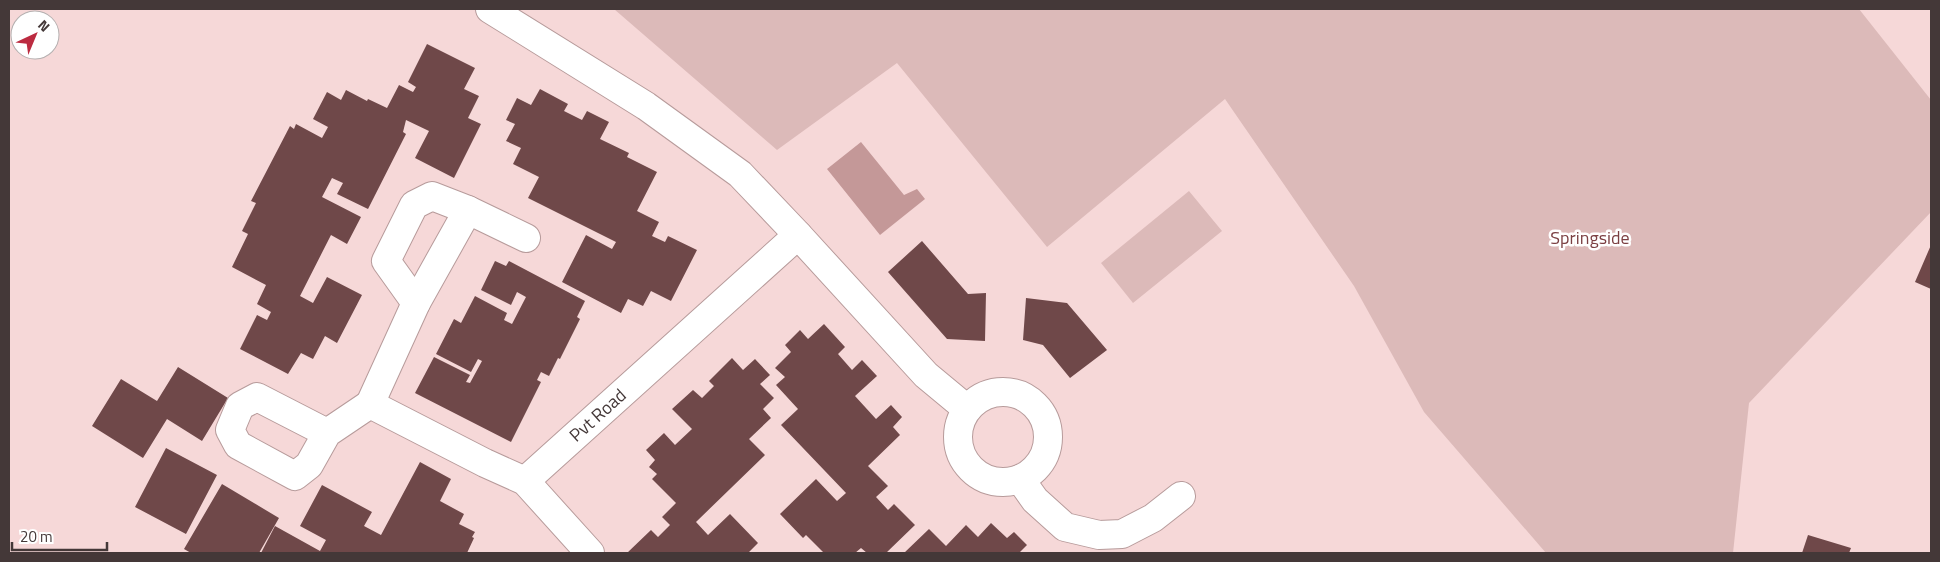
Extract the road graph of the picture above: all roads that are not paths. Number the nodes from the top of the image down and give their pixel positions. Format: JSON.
{"nodes":[{"id":1,"x":490,"y":9,"type":"edge"},
{"id":2,"x":468,"y":210,"type":"junction"},
{"id":3,"x":798,"y":235,"type":"junction"},
{"id":4,"x":526,"y":238,"type":"dead end"},
{"id":5,"x":416,"y":303,"type":"junction"},
{"id":6,"x":370,"y":404,"type":"junction"},
{"id":7,"x":967,"y":408,"type":"junction"},
{"id":8,"x":327,"y":433,"type":"dead end"},
{"id":9,"x":1020,"y":479,"type":"junction"},
{"id":10,"x":525,"y":481,"type":"junction"},
{"id":11,"x":1181,"y":496,"type":"dead end"},
{"id":12,"x":590,"y":553,"type":"edge"}],
"edges":[{"from":1,"to":3,"type":"lane"},
{"from":2,"to":4,"type":"lane"},
{"from":2,"to":5,"type":"lane"},
{"from":2,"to":5,"type":"lane"},
{"from":3,"to":7,"type":"lane"},
{"from":3,"to":10,"type":"lane","name":"Pvt Road"},
{"from":5,"to":6,"type":"lane"},
{"from":6,"to":8,"type":"lane"},
{"from":6,"to":10,"type":"lane"},
{"from":7,"to":9,"type":"lane"},
{"from":7,"to":9,"type":"lane"},
{"from":9,"to":11,"type":"lane"},
{"from":10,"to":12,"type":"lane"}]}
